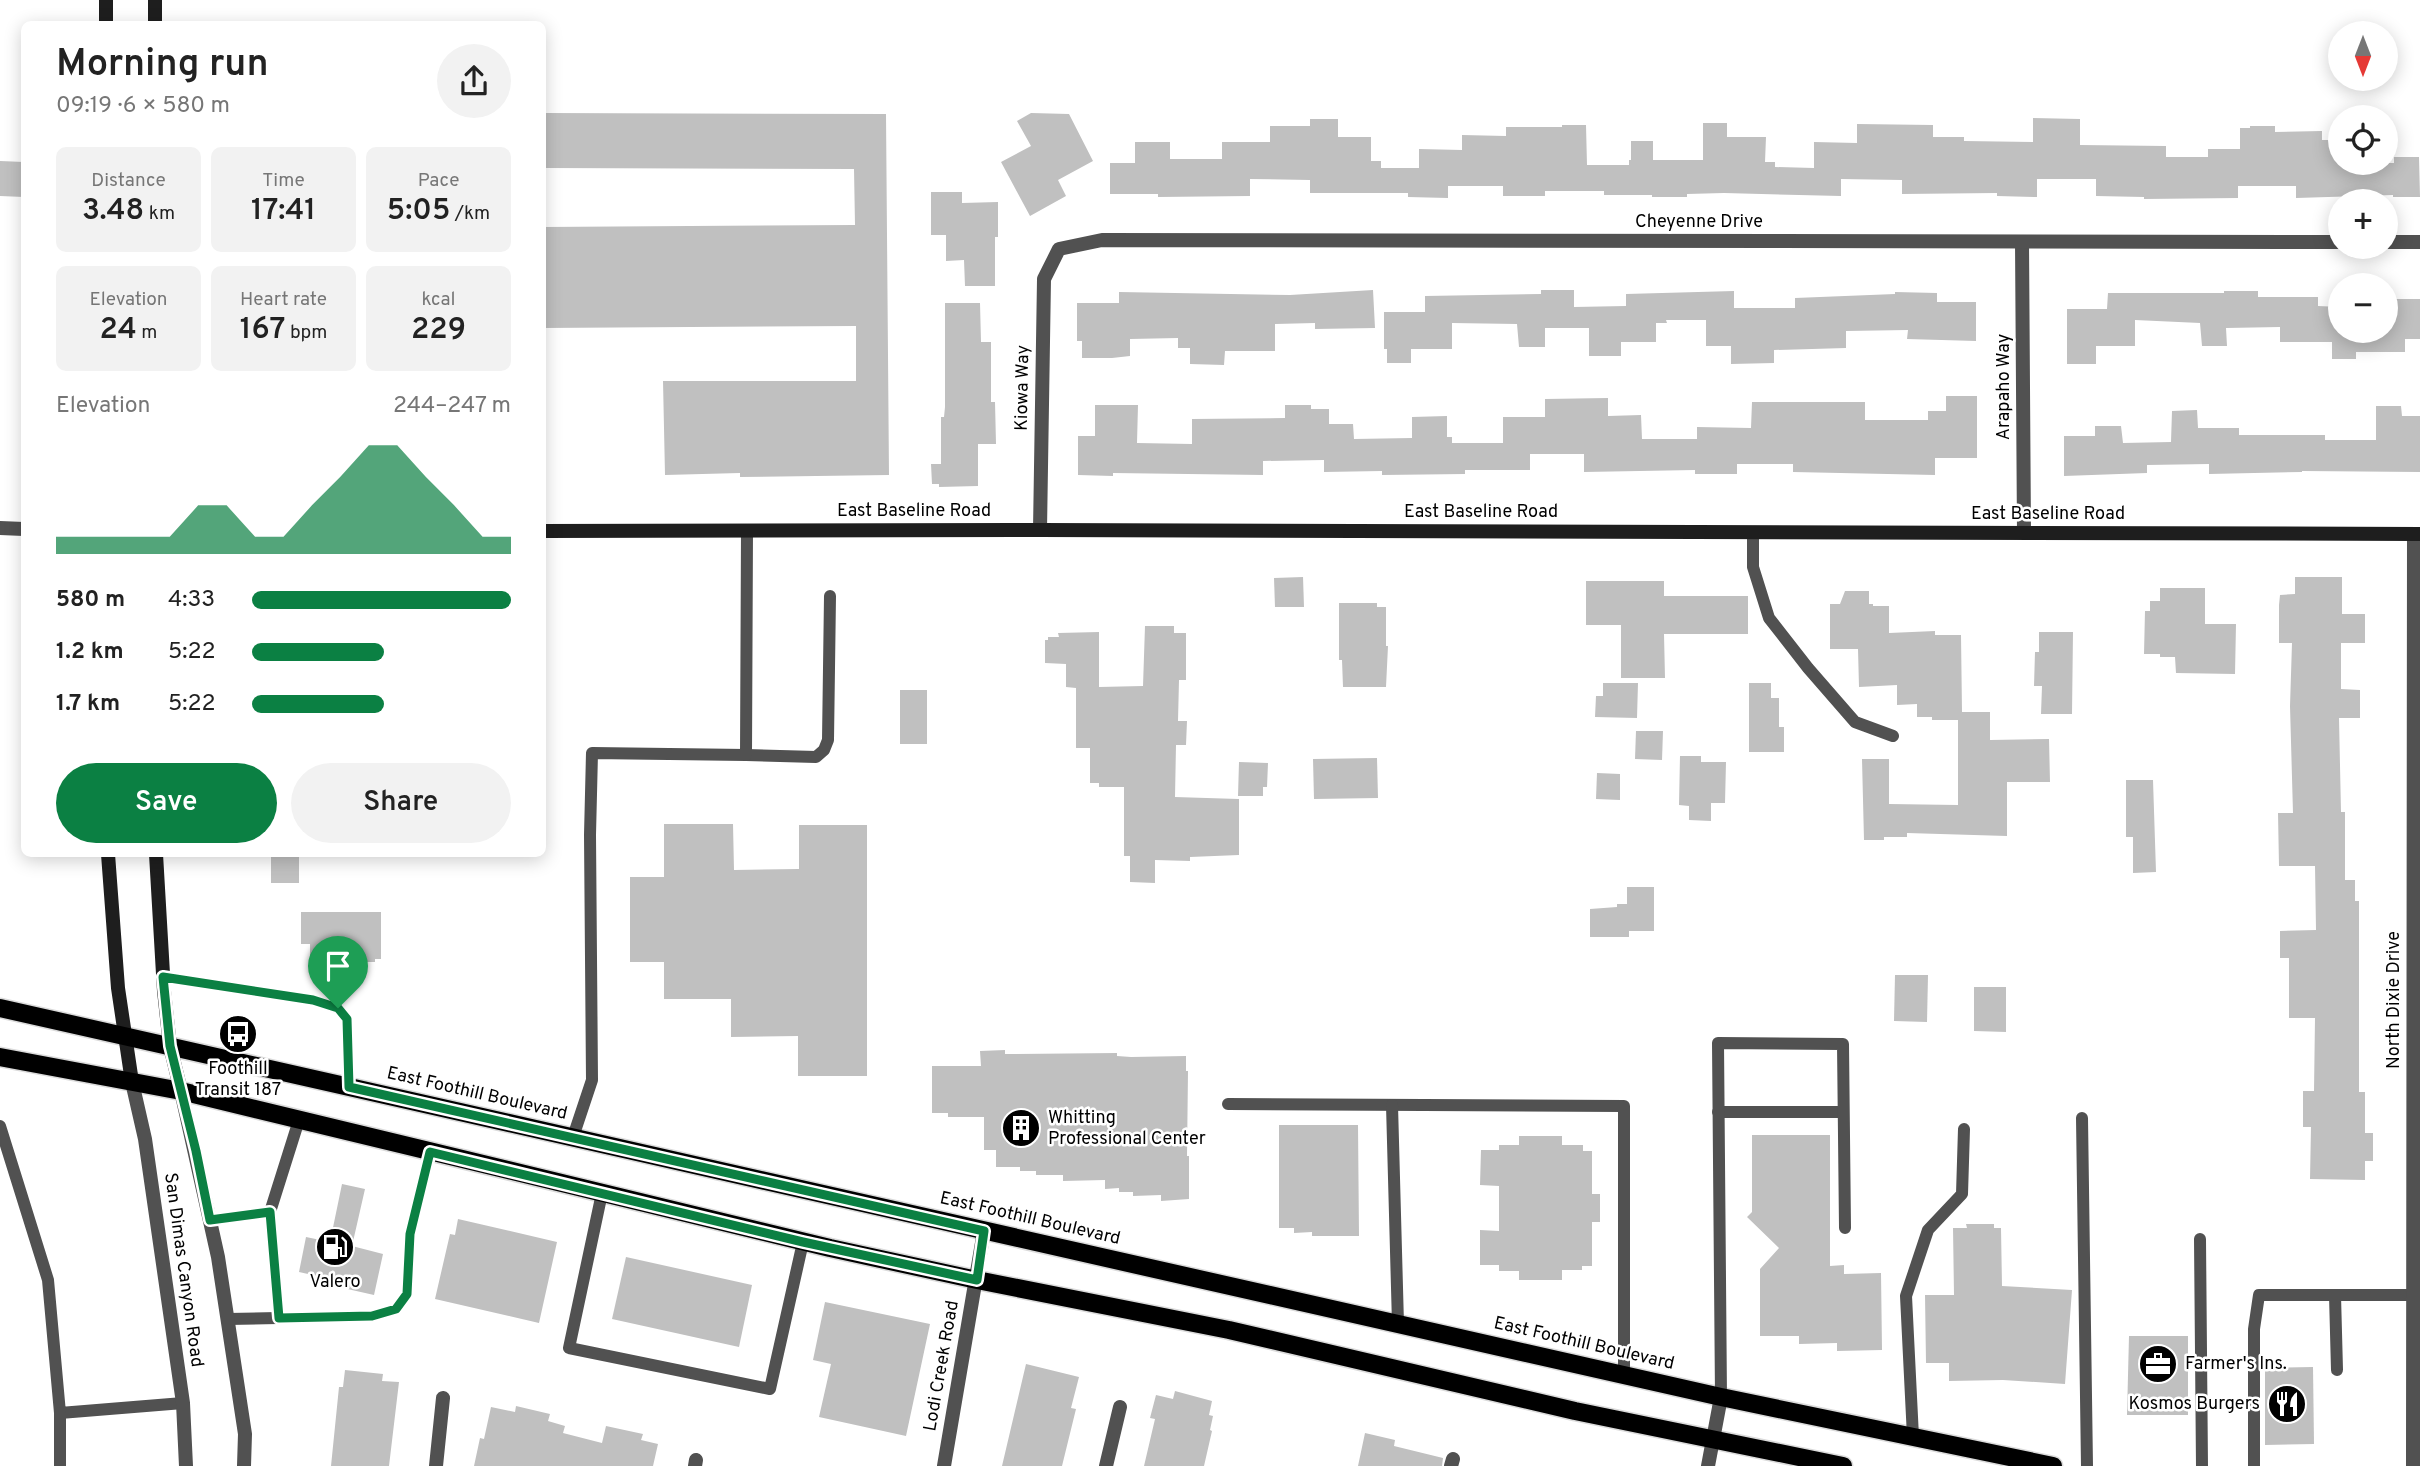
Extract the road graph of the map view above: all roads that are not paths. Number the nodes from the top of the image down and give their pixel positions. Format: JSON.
{"nodes":[{"id":1,"x":106,"y":0,"type":"edge"},
{"id":2,"x":155,"y":0,"type":"edge"},
{"id":3,"x":106,"y":21,"type":"edge"},
{"id":4,"x":155,"y":21,"type":"edge"},
{"id":5,"x":2022,"y":242,"type":"junction"},
{"id":6,"x":2328,"y":242,"type":"edge"},
{"id":7,"x":2398,"y":242,"type":"edge"},
{"id":8,"x":2420,"y":242,"type":"edge"},
{"id":9,"x":1059,"y":249,"type":"joint"},
{"id":10,"x":0,"y":528,"type":"edge"},
{"id":11,"x":21,"y":529,"type":"edge"},
{"id":12,"x":1041,"y":530,"type":"junction"},
{"id":13,"x":546,"y":531,"type":"edge"},
{"id":14,"x":747,"y":531,"type":"junction"},
{"id":15,"x":1754,"y":533,"type":"junction"},
{"id":16,"x":2024,"y":533,"type":"junction"},
{"id":17,"x":2417,"y":534,"type":"edge"},
{"id":18,"x":830,"y":596,"type":"dead end"},
{"id":19,"x":1893,"y":736,"type":"dead end"},
{"id":20,"x":746,"y":755,"type":"junction"},
{"id":21,"x":108,"y":857,"type":"edge"},
{"id":22,"x":156,"y":857,"type":"edge"},
{"id":23,"x":163,"y":977,"type":"junction"},
{"id":24,"x":0,"y":1009,"type":"edge"},
{"id":25,"x":125,"y":1038,"type":"junction"},
{"id":26,"x":170,"y":1046,"type":"junction"},
{"id":27,"x":0,"y":1056,"type":"edge"},
{"id":28,"x":132,"y":1082,"type":"junction"},
{"id":29,"x":349,"y":1087,"type":"junction"},
{"id":30,"x":181,"y":1091,"type":"junction"},
{"id":31,"x":1228,"y":1104,"type":"dead end"},
{"id":32,"x":1392,"y":1105,"type":"junction"},
{"id":33,"x":1718,"y":1112,"type":"junction"},
{"id":34,"x":1843,"y":1112,"type":"junction"},
{"id":35,"x":2082,"y":1118,"type":"dead end"},
{"id":36,"x":299,"y":1120,"type":"junction"},
{"id":37,"x":0,"y":1126,"type":"edge"},
{"id":38,"x":1964,"y":1129,"type":"dead end"},
{"id":39,"x":573,"y":1137,"type":"junction"},
{"id":40,"x":430,"y":1152,"type":"junction"},
{"id":41,"x":602,"y":1193,"type":"junction"},
{"id":42,"x":270,"y":1212,"type":"junction"},
{"id":43,"x":210,"y":1220,"type":"junction"},
{"id":44,"x":1844,"y":1228,"type":"dead end"},
{"id":45,"x":984,"y":1231,"type":"junction"},
{"id":46,"x":2200,"y":1239,"type":"dead end"},
{"id":47,"x":803,"y":1242,"type":"junction"},
{"id":48,"x":977,"y":1280,"type":"junction"},
{"id":49,"x":2335,"y":1295,"type":"junction"},
{"id":50,"x":2413,"y":1295,"type":"junction"},
{"id":51,"x":2416,"y":1313,"type":"edge"},
{"id":52,"x":279,"y":1318,"type":"junction"},
{"id":53,"x":228,"y":1320,"type":"junction"},
{"id":54,"x":1398,"y":1324,"type":"junction"},
{"id":55,"x":2337,"y":1370,"type":"dead end"},
{"id":56,"x":1624,"y":1375,"type":"junction"},
{"id":57,"x":1721,"y":1397,"type":"junction"},
{"id":58,"x":443,"y":1398,"type":"dead end"},
{"id":59,"x":183,"y":1404,"type":"junction"},
{"id":60,"x":1120,"y":1407,"type":"dead end"},
{"id":61,"x":60,"y":1413,"type":"junction"},
{"id":62,"x":2417,"y":1428,"type":"edge"},
{"id":63,"x":1913,"y":1437,"type":"junction"},
{"id":64,"x":1714,"y":1439,"type":"junction"},
{"id":65,"x":60,"y":1466,"type":"edge"},
{"id":66,"x":186,"y":1466,"type":"edge"},
{"id":67,"x":244,"y":1466,"type":"edge"},
{"id":68,"x":436,"y":1466,"type":"edge"},
{"id":69,"x":944,"y":1466,"type":"edge"},
{"id":70,"x":1106,"y":1466,"type":"edge"},
{"id":71,"x":1708,"y":1466,"type":"edge"},
{"id":72,"x":1843,"y":1466,"type":"edge"},
{"id":73,"x":2053,"y":1466,"type":"edge"},
{"id":74,"x":2087,"y":1466,"type":"edge"},
{"id":75,"x":2202,"y":1466,"type":"edge"},
{"id":76,"x":2255,"y":1466,"type":"edge"},
{"id":77,"x":2413,"y":1466,"type":"edge"}],
"edges":[{"from":1,"to":3,"type":"main road"},
{"from":2,"to":4,"type":"main road"},
{"from":5,"to":6,"type":"street","name":"Cheyenne Drive"},
{"from":5,"to":9,"type":"street","name":"Cheyenne Drive"},
{"from":5,"to":16,"type":"street","name":"Arapaho Way"},
{"from":7,"to":8,"type":"street"},
{"from":9,"to":12,"type":"street","name":"Kiowa Way"},
{"from":10,"to":11,"type":"street"},
{"from":12,"to":14,"type":"main road","name":"East Baseline Road"},
{"from":12,"to":15,"type":"main road","name":"East Baseline Road"},
{"from":13,"to":14,"type":"main road","name":"East Baseline Road"},
{"from":14,"to":20,"type":"lane"},
{"from":15,"to":16,"type":"main road","name":"East Baseline Road"},
{"from":15,"to":19,"type":"lane"},
{"from":16,"to":17,"type":"main road","name":"East Baseline Road"},
{"from":17,"to":50,"type":"street","name":"North Dixie Drive"},
{"from":18,"to":20,"type":"lane"},
{"from":20,"to":39,"type":"lane"},
{"from":21,"to":25,"type":"main road"},
{"from":22,"to":23,"type":"main road"},
{"from":23,"to":26,"type":"main road"},
{"from":23,"to":29,"type":"lane"},
{"from":24,"to":25,"type":"main road","name":"East Foothill Boulevard"},
{"from":25,"to":26,"type":"main road","name":"East Foothill Boulevard"},
{"from":25,"to":28,"type":"main road"},
{"from":26,"to":29,"type":"main road","name":"East Foothill Boulevard"},
{"from":26,"to":30,"type":"main road"},
{"from":27,"to":28,"type":"main road"},
{"from":28,"to":30,"type":"main road"},
{"from":28,"to":59,"type":"street","name":"San Dimas Canyon Road"},
{"from":29,"to":39,"type":"main road","name":"East Foothill Boulevard"},
{"from":30,"to":36,"type":"main road"},
{"from":30,"to":43,"type":"street","name":"San Dimas Canyon Road"},
{"from":31,"to":32,"type":"lane"},
{"from":32,"to":54,"type":"lane"},
{"from":32,"to":56,"type":"lane"},
{"from":33,"to":34,"type":"lane"},
{"from":33,"to":34,"type":"lane"},
{"from":33,"to":57,"type":"lane"},
{"from":34,"to":44,"type":"lane"},
{"from":35,"to":74,"type":"lane"},
{"from":36,"to":40,"type":"main road"},
{"from":36,"to":42,"type":"lane"},
{"from":37,"to":61,"type":"lane"},
{"from":38,"to":63,"type":"lane"},
{"from":39,"to":45,"type":"main road","name":"East Foothill Boulevard"},
{"from":40,"to":41,"type":"main road"},
{"from":40,"to":52,"type":"lane"},
{"from":41,"to":47,"type":"main road"},
{"from":41,"to":47,"type":"lane"},
{"from":42,"to":43,"type":"lane"},
{"from":42,"to":52,"type":"lane"},
{"from":43,"to":53,"type":"street","name":"San Dimas Canyon Road"},
{"from":45,"to":48,"type":"street","name":"Lodi Creek Road"},
{"from":45,"to":54,"type":"main road","name":"East Foothill Boulevard"},
{"from":46,"to":75,"type":"lane"},
{"from":47,"to":48,"type":"main road"},
{"from":48,"to":64,"type":"main road"},
{"from":48,"to":69,"type":"street","name":"Lodi Creek Road"},
{"from":49,"to":50,"type":"lane"},
{"from":49,"to":55,"type":"lane"},
{"from":49,"to":76,"type":"lane"},
{"from":50,"to":51,"type":"street","name":"North Dixie Drive"},
{"from":51,"to":62,"type":"street","name":"North Dixie Drive"},
{"from":52,"to":53,"type":"lane"},
{"from":53,"to":67,"type":"street","name":"San Dimas Canyon Road"},
{"from":54,"to":56,"type":"main road","name":"East Foothill Boulevard"},
{"from":56,"to":57,"type":"main road","name":"East Foothill Boulevard"},
{"from":57,"to":63,"type":"main road","name":"East Foothill Boulevard"},
{"from":57,"to":64,"type":"street"},
{"from":58,"to":68,"type":"street"},
{"from":59,"to":61,"type":"lane"},
{"from":59,"to":66,"type":"street","name":"San Dimas Canyon Road"},
{"from":60,"to":70,"type":"street"},
{"from":61,"to":65,"type":"lane"},
{"from":62,"to":77,"type":"street","name":"North Dixie Drive"},
{"from":63,"to":73,"type":"main road","name":"East Foothill Boulevard"},
{"from":64,"to":71,"type":"street"},
{"from":64,"to":72,"type":"main road"}]}
